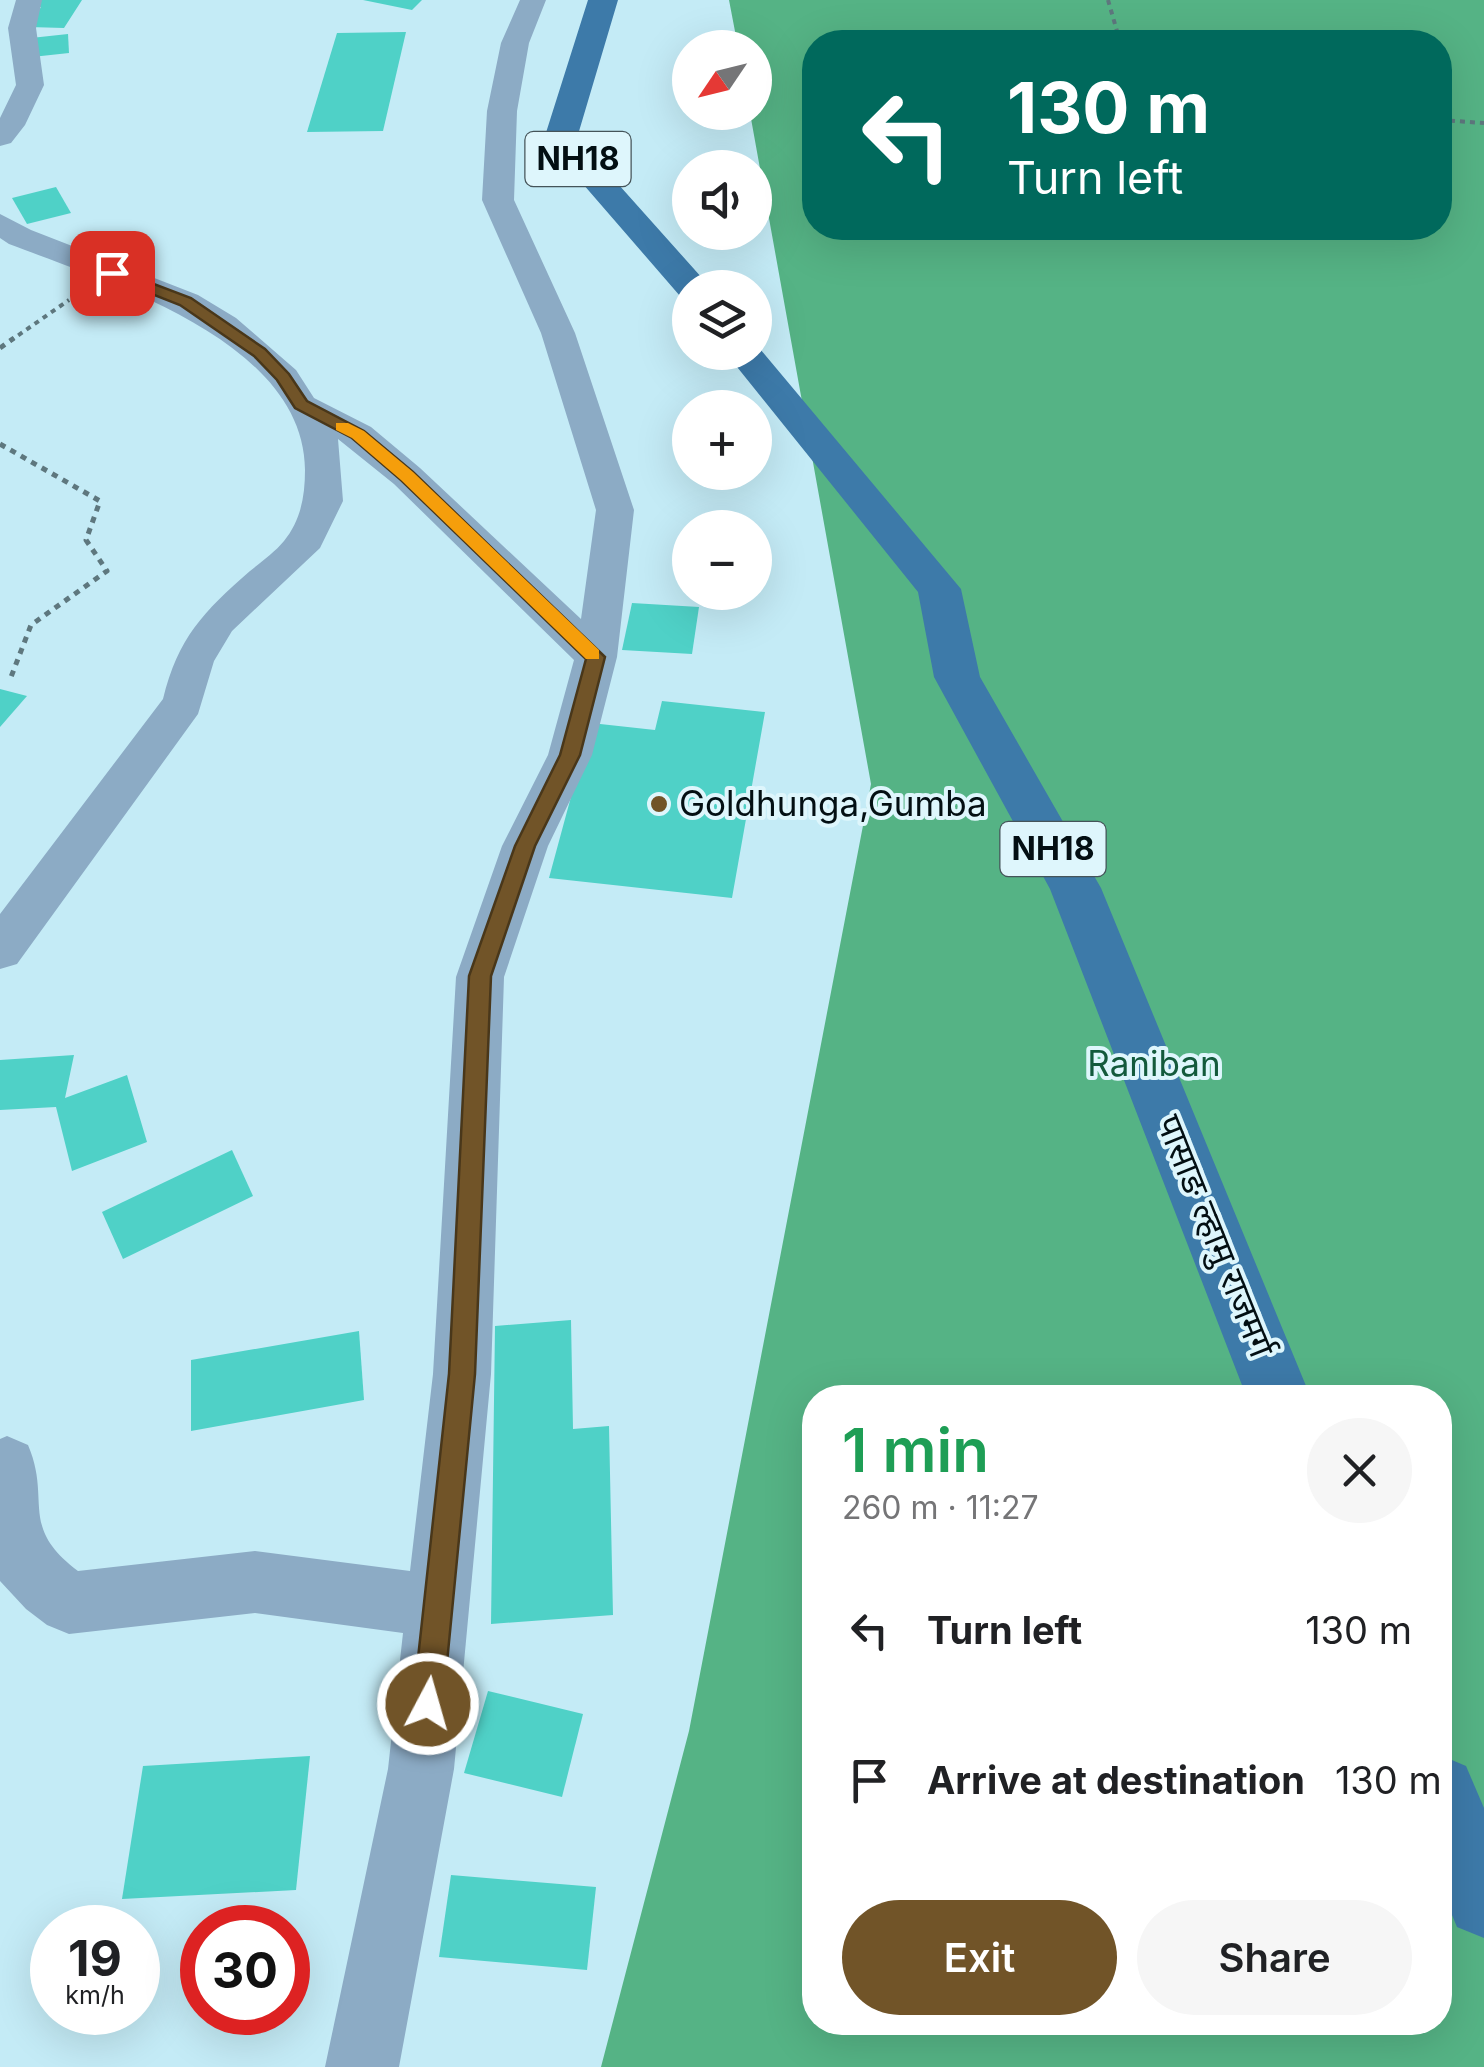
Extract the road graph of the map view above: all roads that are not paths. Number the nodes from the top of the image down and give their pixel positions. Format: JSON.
{"nodes":[{"id":1,"x":29,"y":0,"type":"edge"},
{"id":2,"x":533,"y":0,"type":"edge"},
{"id":3,"x":603,"y":0,"type":"edge"},
{"id":4,"x":0,"y":136,"type":"edge"},
{"id":5,"x":0,"y":223,"type":"edge"},
{"id":6,"x":676,"y":270,"type":"edge"},
{"id":7,"x":759,"y":370,"type":"edge"},
{"id":8,"x":301,"y":405,"type":"junction"},
{"id":9,"x":596,"y":657,"type":"junction"},
{"id":10,"x":0,"y":950,"type":"edge"},
{"id":11,"x":1274,"y":1385,"type":"edge"},
{"id":12,"x":6,"y":1466,"type":"dead end"},
{"id":13,"x":438,"y":1606,"type":"junction"},
{"id":14,"x":1452,"y":1821,"type":"edge"},
{"id":15,"x":1484,"y":1900,"type":"edge"},
{"id":16,"x":362,"y":2067,"type":"edge"}],
"edges":[{"from":1,"to":4,"type":"street"},
{"from":2,"to":9,"type":"street"},
{"from":3,"to":6,"type":"main road","number":"NH18"},
{"from":5,"to":8,"type":"street"},
{"from":7,"to":11,"type":"main road","name":"पासाङ ल्हामु राजमर्ग","number":"NH18"},
{"from":8,"to":9,"type":"street"},
{"from":8,"to":10,"type":"street"},
{"from":9,"to":13,"type":"street"},
{"from":12,"to":13,"type":"street"},
{"from":13,"to":16,"type":"street"},
{"from":14,"to":15,"type":"main road"}]}
